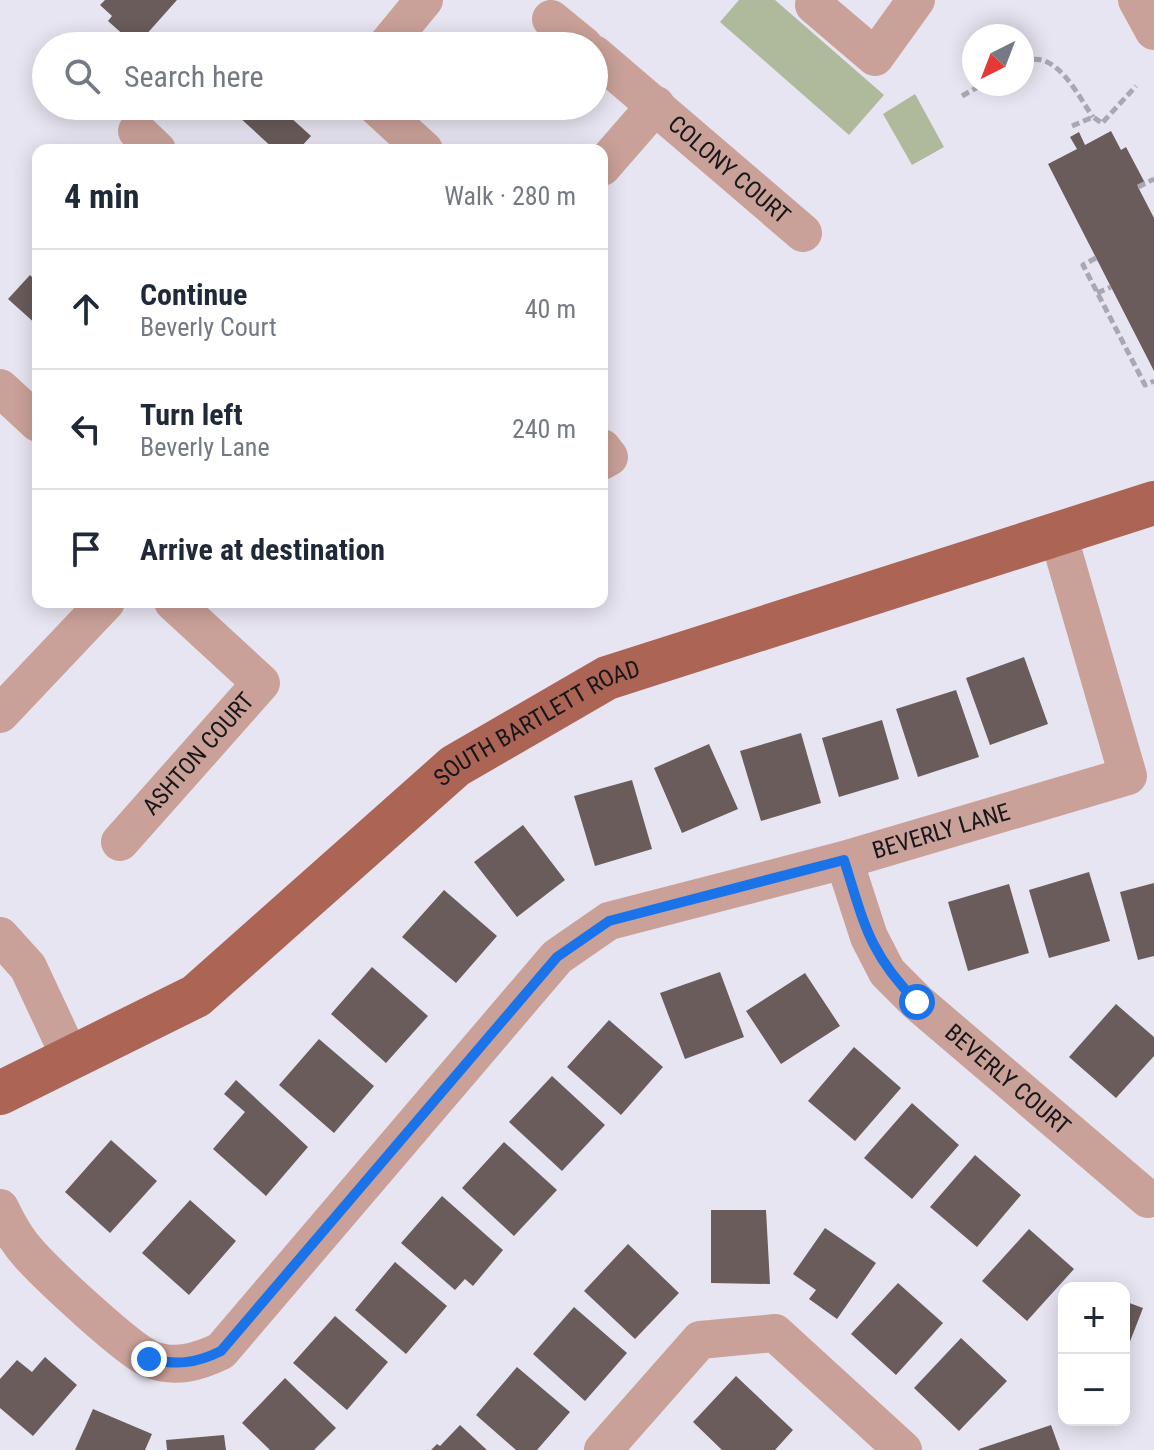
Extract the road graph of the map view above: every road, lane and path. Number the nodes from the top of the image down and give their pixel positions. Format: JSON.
{"nodes":[{"id":1,"x":424,"y":0,"type":"edge"},
{"id":2,"x":817,"y":0,"type":"edge"},
{"id":3,"x":916,"y":0,"type":"edge"},
{"id":4,"x":1137,"y":0,"type":"edge"},
{"id":5,"x":551,"y":19,"type":"dead end"},
{"id":6,"x":1154,"y":31,"type":"edge"},
{"id":7,"x":398,"y":32,"type":"edge"},
{"id":8,"x":567,"y":32,"type":"edge"},
{"id":9,"x":1034,"y":59,"type":"edge"},
{"id":10,"x":608,"y":66,"type":"edge"},
{"id":11,"x":1136,"y":86,"type":"dead end"},
{"id":12,"x":656,"y":105,"type":"junction"},
{"id":13,"x":1093,"y":117,"type":"junction"},
{"id":14,"x":391,"y":120,"type":"edge"},
{"id":15,"x":1072,"y":126,"type":"dead end"},
{"id":16,"x":417,"y":144,"type":"edge"},
{"id":17,"x":608,"y":160,"type":"edge"},
{"id":18,"x":1154,"y":179,"type":"edge"},
{"id":19,"x":1138,"y":187,"type":"dead end"},
{"id":20,"x":803,"y":233,"type":"dead end"},
{"id":21,"x":1096,"y":258,"type":"dead end"},
{"id":22,"x":1111,"y":287,"type":"dead end"},
{"id":23,"x":1097,"y":293,"type":"junction"},
{"id":24,"x":1154,"y":381,"type":"edge"},
{"id":25,"x":0,"y":388,"type":"edge"},
{"id":26,"x":32,"y":417,"type":"edge"},
{"id":27,"x":1154,"y":503,"type":"edge"},
{"id":28,"x":1058,"y":534,"type":"junction"},
{"id":29,"x":100,"y":608,"type":"edge"},
{"id":30,"x":180,"y":608,"type":"edge"},
{"id":31,"x":0,"y":714,"type":"edge"},
{"id":32,"x":120,"y":842,"type":"dead end"},
{"id":33,"x":844,"y":860,"type":"junction"},
{"id":34,"x":0,"y":936,"type":"edge"},
{"id":35,"x":70,"y":1057,"type":"junction"},
{"id":36,"x":0,"y":1093,"type":"edge"},
{"id":37,"x":1148,"y":1199,"type":"dead end"},
{"id":38,"x":0,"y":1208,"type":"edge"},
{"id":39,"x":603,"y":1450,"type":"edge"},
{"id":40,"x":903,"y":1450,"type":"edge"}],
"edges":[{"from":1,"to":7,"type":"street"},
{"from":2,"to":3,"type":"street"},
{"from":4,"to":6,"type":"street"},
{"from":5,"to":8,"type":"street"},
{"from":9,"to":13,"type":"path"},
{"from":10,"to":12,"type":"street","name":"COLONY COURT"},
{"from":11,"to":13,"type":"path"},
{"from":12,"to":17,"type":"street","name":"COLONY COURT"},
{"from":12,"to":20,"type":"street","name":"COLONY COURT"},
{"from":13,"to":15,"type":"path"},
{"from":14,"to":16,"type":"street"},
{"from":18,"to":19,"type":"path"},
{"from":21,"to":23,"type":"path"},
{"from":22,"to":23,"type":"path"},
{"from":23,"to":24,"type":"path"},
{"from":25,"to":26,"type":"street"},
{"from":27,"to":28,"type":"main road","name":"SOUTH BARTLETT ROAD"},
{"from":28,"to":33,"type":"street","name":"BEVERLY LANE"},
{"from":28,"to":35,"type":"main road","name":"SOUTH BARTLETT ROAD"},
{"from":29,"to":31,"type":"street"},
{"from":30,"to":32,"type":"street","name":"ASHTON COURT"},
{"from":33,"to":37,"type":"street","name":"BEVERLY COURT"},
{"from":33,"to":38,"type":"street","name":"BEVERLY LANE"},
{"from":34,"to":35,"type":"street"},
{"from":35,"to":36,"type":"main road","name":"SOUTH BARTLETT ROAD"},
{"from":39,"to":40,"type":"street"}]}
